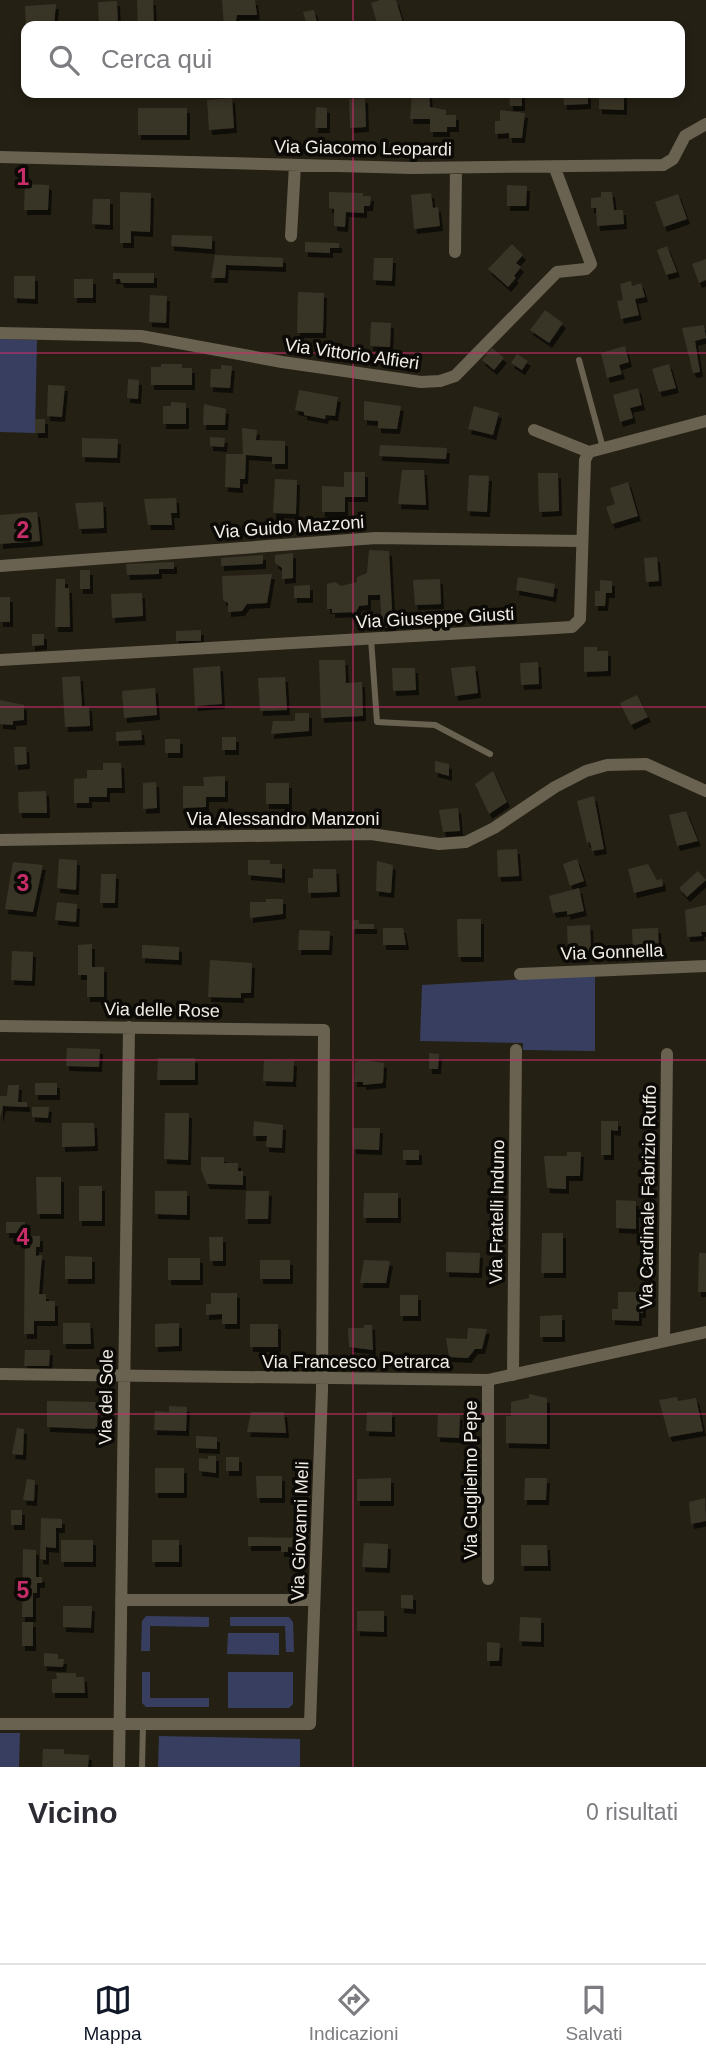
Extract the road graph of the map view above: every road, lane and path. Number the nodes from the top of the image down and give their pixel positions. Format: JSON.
{"nodes":[{"id":1,"x":706,"y":124,"type":"edge"},
{"id":2,"x":0,"y":157,"type":"edge"},
{"id":3,"x":295,"y":165,"type":"junction"},
{"id":4,"x":554,"y":166,"type":"junction"},
{"id":5,"x":456,"y":168,"type":"junction"},
{"id":6,"x":291,"y":236,"type":"dead end"},
{"id":7,"x":455,"y":252,"type":"dead end"},
{"id":8,"x":0,"y":333,"type":"edge"},
{"id":9,"x":579,"y":360,"type":"dead end"},
{"id":10,"x":706,"y":421,"type":"edge"},
{"id":11,"x":534,"y":430,"type":"dead end"},
{"id":12,"x":603,"y":448,"type":"junction"},
{"id":13,"x":589,"y":452,"type":"junction"},
{"id":14,"x":582,"y":541,"type":"junction"},
{"id":15,"x":0,"y":566,"type":"edge"},
{"id":16,"x":371,"y":639,"type":"junction"},
{"id":17,"x":0,"y":660,"type":"edge"},
{"id":18,"x":490,"y":754,"type":"dead end"},
{"id":19,"x":706,"y":791,"type":"edge"},
{"id":20,"x":0,"y":840,"type":"edge"},
{"id":21,"x":706,"y":966,"type":"edge"},
{"id":22,"x":520,"y":974,"type":"dead end"},
{"id":23,"x":0,"y":1026,"type":"edge"},
{"id":24,"x":130,"y":1027,"type":"junction"},
{"id":25,"x":324,"y":1030,"type":"joint"},
{"id":26,"x":516,"y":1050,"type":"dead end"},
{"id":27,"x":667,"y":1054,"type":"dead end"},
{"id":28,"x":705,"y":1336,"type":"edge"},
{"id":29,"x":664,"y":1341,"type":"junction"},
{"id":30,"x":0,"y":1374,"type":"edge"},
{"id":31,"x":513,"y":1375,"type":"junction"},
{"id":32,"x":123,"y":1377,"type":"junction"},
{"id":33,"x":322,"y":1380,"type":"junction"},
{"id":34,"x":488,"y":1380,"type":"junction"},
{"id":35,"x":488,"y":1579,"type":"dead end"},
{"id":36,"x":121,"y":1600,"type":"junction"},
{"id":37,"x":314,"y":1600,"type":"junction"},
{"id":38,"x":0,"y":1724,"type":"edge"},
{"id":39,"x":120,"y":1724,"type":"junction"},
{"id":40,"x":143,"y":1724,"type":"junction"},
{"id":41,"x":119,"y":1767,"type":"edge"},
{"id":42,"x":142,"y":1767,"type":"edge"}],
"edges":[{"from":1,"to":4,"type":"street","name":"Via Giacomo Leopardi"},
{"from":2,"to":3,"type":"street","name":"Via Giacomo Leopardi"},
{"from":3,"to":5,"type":"street","name":"Via Giacomo Leopardi"},
{"from":3,"to":6,"type":"street"},
{"from":4,"to":5,"type":"street","name":"Via Giacomo Leopardi"},
{"from":4,"to":8,"type":"street","name":"Via Vittorio Alfieri"},
{"from":5,"to":7,"type":"street"},
{"from":9,"to":12,"type":"lane"},
{"from":10,"to":12,"type":"street"},
{"from":11,"to":13,"type":"street"},
{"from":12,"to":13,"type":"street"},
{"from":13,"to":14,"type":"street","name":"Via Giuseppe Giusti"},
{"from":14,"to":15,"type":"street","name":"Via Guido Mazzoni"},
{"from":14,"to":16,"type":"street","name":"Via Giuseppe Giusti"},
{"from":16,"to":17,"type":"street","name":"Via Giuseppe Giusti"},
{"from":16,"to":18,"type":"lane"},
{"from":19,"to":20,"type":"street","name":"Via Alessandro Manzoni"},
{"from":21,"to":22,"type":"street","name":"Via Gonnella"},
{"from":23,"to":24,"type":"street","name":"Via delle Rose"},
{"from":24,"to":25,"type":"street","name":"Via delle Rose"},
{"from":24,"to":32,"type":"street","name":"Via del Sole"},
{"from":25,"to":33,"type":"street","name":"Via Giovanni Meli"},
{"from":26,"to":31,"type":"street","name":"Via Fratelli Induno"},
{"from":27,"to":29,"type":"street","name":"Via Cardinale Fabrizio Ruffo"},
{"from":28,"to":29,"type":"street","name":"Via Francesco Petrarca"},
{"from":29,"to":31,"type":"street","name":"Via Francesco Petrarca"},
{"from":30,"to":32,"type":"street","name":"Via Francesco Petrarca"},
{"from":31,"to":34,"type":"street","name":"Via Francesco Petrarca"},
{"from":32,"to":33,"type":"street","name":"Via Francesco Petrarca"},
{"from":32,"to":36,"type":"street","name":"Via del Sole"},
{"from":33,"to":34,"type":"street","name":"Via Francesco Petrarca"},
{"from":33,"to":37,"type":"street","name":"Via Giovanni Meli"},
{"from":34,"to":35,"type":"street","name":"Via Guglielmo Pepe"},
{"from":36,"to":37,"type":"street"},
{"from":36,"to":39,"type":"street","name":"Via del Sole"},
{"from":37,"to":40,"type":"street","name":"Via Giovanni Meli"},
{"from":38,"to":39,"type":"street","name":"Via Giovanni Meli"},
{"from":39,"to":40,"type":"street","name":"Via Giovanni Meli"},
{"from":39,"to":41,"type":"street","name":"Via del Sole"},
{"from":40,"to":42,"type":"lane"}]}
